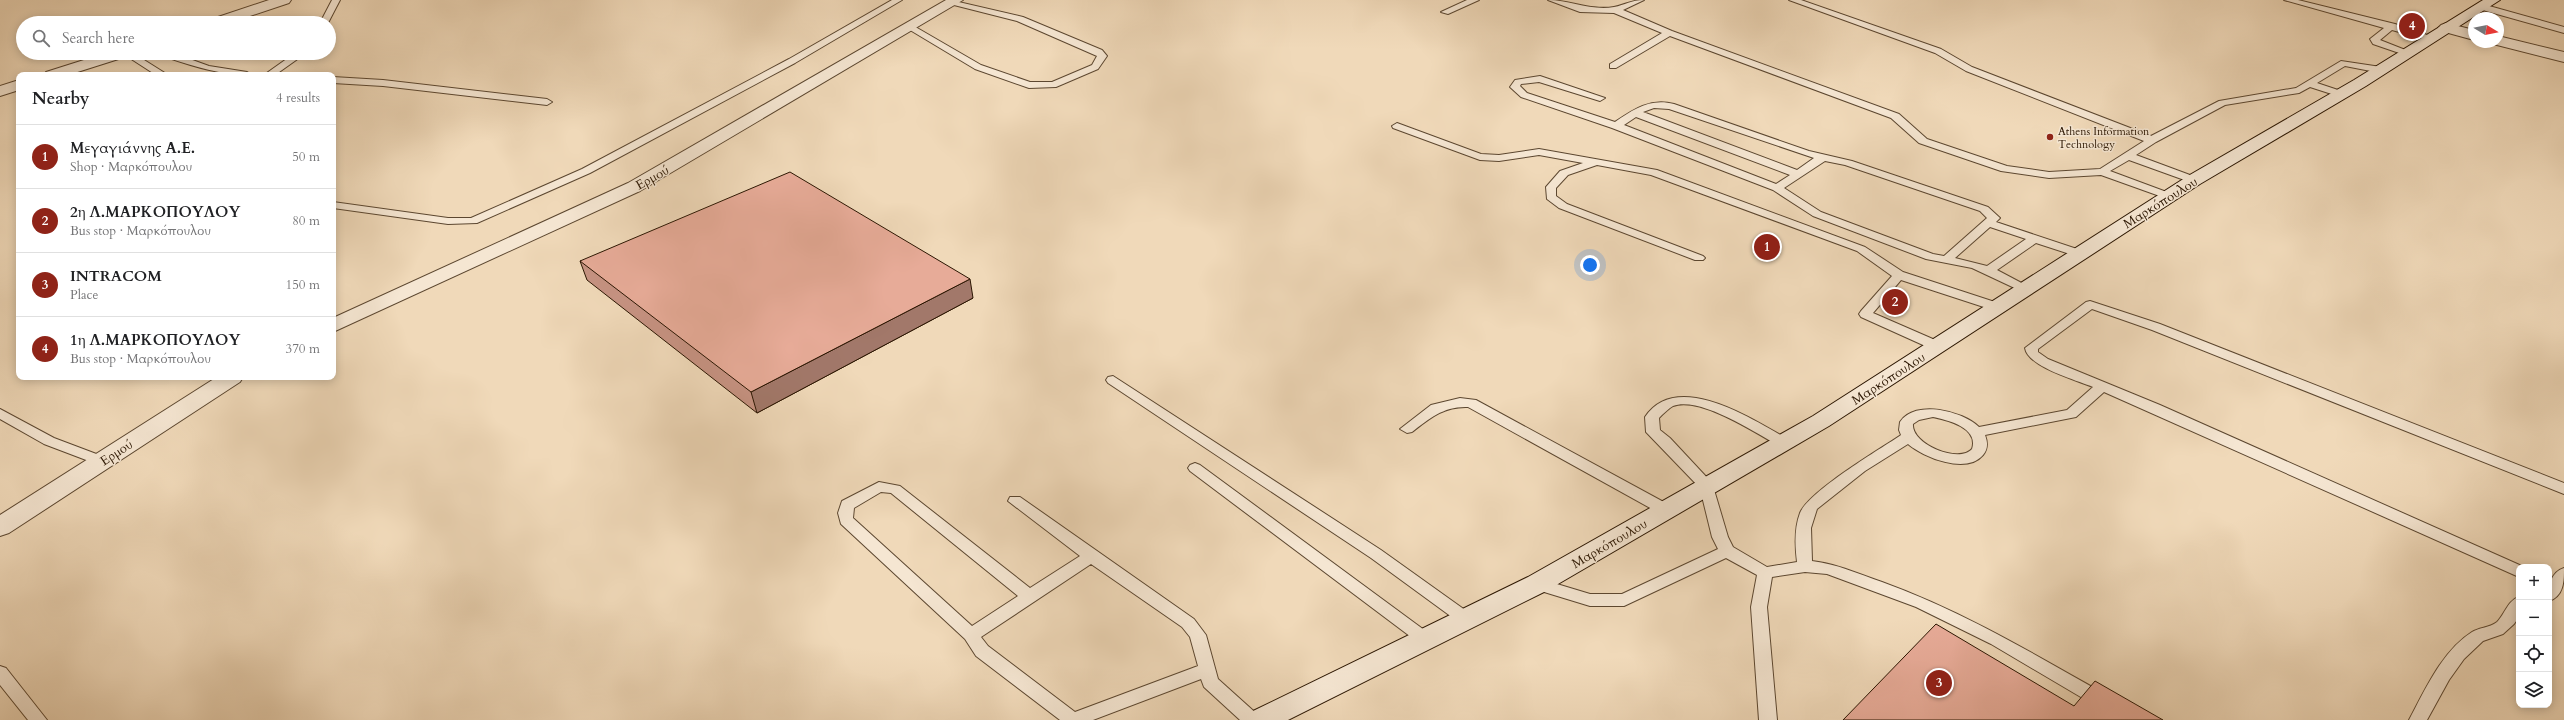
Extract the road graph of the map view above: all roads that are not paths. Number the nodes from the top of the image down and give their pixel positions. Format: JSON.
{"nodes":[{"id":1,"x":284,"y":0,"type":"edge"},
{"id":2,"x":336,"y":0,"type":"edge"},
{"id":3,"x":898,"y":0,"type":"edge"},
{"id":4,"x":1475,"y":0,"type":"edge"},
{"id":5,"x":1552,"y":0,"type":"edge"},
{"id":6,"x":1640,"y":0,"type":"edge"},
{"id":7,"x":1793,"y":0,"type":"edge"},
{"id":8,"x":2288,"y":0,"type":"edge"},
{"id":9,"x":955,"y":1,"type":"edge"},
{"id":10,"x":1812,"y":1,"type":"edge"},
{"id":11,"x":2487,"y":4,"type":"edge"},
{"id":12,"x":1615,"y":10,"type":"junction"},
{"id":13,"x":1444,"y":12,"type":"dead end"},
{"id":14,"x":235,"y":16,"type":"edge"},
{"id":15,"x":328,"y":16,"type":"edge"},
{"id":16,"x":1875,"y":20,"type":"dead end"},
{"id":17,"x":2392,"y":26,"type":"junction"},
{"id":18,"x":909,"y":27,"type":"junction"},
{"id":19,"x":2564,"y":30,"type":"edge"},
{"id":20,"x":1669,"y":33,"type":"junction"},
{"id":21,"x":2439,"y":33,"type":"junction"},
{"id":22,"x":2468,"y":35,"type":"edge"},
{"id":23,"x":2504,"y":42,"type":"edge"},
{"id":24,"x":2408,"y":52,"type":"junction"},
{"id":25,"x":2564,"y":57,"type":"edge"},
{"id":26,"x":100,"y":60,"type":"edge"},
{"id":27,"x":138,"y":60,"type":"edge"},
{"id":28,"x":182,"y":60,"type":"edge"},
{"id":29,"x":291,"y":60,"type":"edge"},
{"id":30,"x":1613,"y":66,"type":"dead end"},
{"id":31,"x":2381,"y":70,"type":"junction"},
{"id":32,"x":62,"y":72,"type":"edge"},
{"id":33,"x":158,"y":72,"type":"edge"},
{"id":34,"x":229,"y":72,"type":"edge"},
{"id":35,"x":273,"y":72,"type":"edge"},
{"id":36,"x":336,"y":80,"type":"edge"},
{"id":37,"x":2309,"y":84,"type":"junction"},
{"id":38,"x":16,"y":86,"type":"edge"},
{"id":39,"x":0,"y":91,"type":"edge"},
{"id":40,"x":2342,"y":94,"type":"junction"},
{"id":41,"x":1600,"y":98,"type":"dead end"},
{"id":42,"x":547,"y":102,"type":"dead end"},
{"id":43,"x":1635,"y":113,"type":"junction"},
{"id":44,"x":1397,"y":126,"type":"dead end"},
{"id":45,"x":1616,"y":126,"type":"junction"},
{"id":46,"x":2152,"y":140,"type":"junction"},
{"id":47,"x":2128,"y":156,"type":"junction"},
{"id":48,"x":1823,"y":157,"type":"junction"},
{"id":49,"x":1593,"y":163,"type":"junction"},
{"id":50,"x":2102,"y":172,"type":"junction"},
{"id":51,"x":1798,"y":174,"type":"junction"},
{"id":52,"x":2194,"y":180,"type":"junction"},
{"id":53,"x":1777,"y":188,"type":"junction"},
{"id":54,"x":2168,"y":196,"type":"junction"},
{"id":55,"x":336,"y":205,"type":"edge"},
{"id":56,"x":1988,"y":223,"type":"junction"},
{"id":57,"x":2034,"y":240,"type":"junction"},
{"id":58,"x":2080,"y":253,"type":"junction"},
{"id":59,"x":1699,"y":258,"type":"dead end"},
{"id":60,"x":1947,"y":259,"type":"junction"},
{"id":61,"x":1988,"y":271,"type":"junction"},
{"id":62,"x":1899,"y":275,"type":"junction"},
{"id":63,"x":2025,"y":288,"type":"junction"},
{"id":64,"x":1997,"y":307,"type":"junction"},
{"id":65,"x":336,"y":325,"type":"edge"},
{"id":66,"x":1938,"y":346,"type":"junction"},
{"id":67,"x":227,"y":380,"type":"edge"},
{"id":68,"x":1113,"y":380,"type":"dead end"},
{"id":69,"x":2102,"y":386,"type":"junction"},
{"id":70,"x":0,"y":412,"type":"edge"},
{"id":71,"x":1407,"y":429,"type":"dead end"},
{"id":72,"x":1977,"y":432,"type":"junction"},
{"id":73,"x":1908,"y":437,"type":"junction"},
{"id":74,"x":1784,"y":443,"type":"junction"},
{"id":75,"x":102,"y":461,"type":"junction"},
{"id":76,"x":1195,"y":468,"type":"dead end"},
{"id":77,"x":1707,"y":486,"type":"junction"},
{"id":78,"x":2564,"y":488,"type":"edge"},
{"id":79,"x":1015,"y":502,"type":"dead end"},
{"id":80,"x":1666,"y":510,"type":"junction"},
{"id":81,"x":0,"y":527,"type":"edge"},
{"id":82,"x":1727,"y":551,"type":"junction"},
{"id":83,"x":1091,"y":556,"type":"junction"},
{"id":84,"x":1805,"y":566,"type":"junction"},
{"id":85,"x":2516,"y":570,"type":"edge"},
{"id":86,"x":1765,"y":573,"type":"junction"},
{"id":87,"x":1537,"y":584,"type":"junction"},
{"id":88,"x":1029,"y":596,"type":"junction"},
{"id":89,"x":2516,"y":608,"type":"edge"},
{"id":90,"x":1466,"y":619,"type":"junction"},
{"id":91,"x":971,"y":634,"type":"junction"},
{"id":92,"x":1425,"y":639,"type":"junction"},
{"id":93,"x":1206,"y":670,"type":"junction"},
{"id":94,"x":0,"y":673,"type":"edge"},
{"id":95,"x":2117,"y":709,"type":"edge"},
{"id":96,"x":38,"y":720,"type":"edge"},
{"id":97,"x":1074,"y":720,"type":"edge"},
{"id":98,"x":1252,"y":720,"type":"edge"},
{"id":99,"x":1261,"y":720,"type":"edge"},
{"id":100,"x":1768,"y":720,"type":"edge"},
{"id":101,"x":2418,"y":720,"type":"edge"}],
"edges":[{"from":1,"to":14,"type":"main road"},
{"from":2,"to":15,"type":"lane"},
{"from":3,"to":55,"type":"lane"},
{"from":4,"to":13,"type":"lane"},
{"from":5,"to":12,"type":"lane"},
{"from":6,"to":12,"type":"lane"},
{"from":7,"to":10,"type":"lane"},
{"from":8,"to":17,"type":"lane"},
{"from":9,"to":18,"type":"main road","name":"Ερμού"},
{"from":9,"to":18,"type":"lane"},
{"from":10,"to":16,"type":"lane"},
{"from":10,"to":46,"type":"lane"},
{"from":11,"to":19,"type":"lane"},
{"from":11,"to":21,"type":"main road","name":"Μαρκόπουλου"},
{"from":12,"to":20,"type":"lane"},
{"from":17,"to":21,"type":"lane"},
{"from":17,"to":24,"type":"lane"},
{"from":18,"to":65,"type":"main road","name":"Ερμού"},
{"from":20,"to":30,"type":"lane"},
{"from":20,"to":50,"type":"lane"},
{"from":21,"to":22,"type":"main road"},
{"from":21,"to":24,"type":"main road","name":"Μαρκόπουλου"},
{"from":23,"to":25,"type":"main road"},
{"from":24,"to":31,"type":"main road","name":"Μαρκόπουλου"},
{"from":26,"to":32,"type":"main road"},
{"from":27,"to":33,"type":"lane"},
{"from":28,"to":34,"type":"lane"},
{"from":29,"to":35,"type":"lane"},
{"from":31,"to":37,"type":"lane"},
{"from":31,"to":40,"type":"main road","name":"Μαρκόπουλου"},
{"from":36,"to":42,"type":"lane"},
{"from":37,"to":40,"type":"lane"},
{"from":37,"to":46,"type":"lane"},
{"from":38,"to":39,"type":"main road"},
{"from":40,"to":52,"type":"main road","name":"Μαρκόπουλου"},
{"from":41,"to":45,"type":"lane"},
{"from":43,"to":45,"type":"lane"},
{"from":43,"to":48,"type":"lane"},
{"from":43,"to":51,"type":"lane"},
{"from":44,"to":49,"type":"lane"},
{"from":45,"to":53,"type":"lane"},
{"from":46,"to":47,"type":"lane"},
{"from":47,"to":50,"type":"lane"},
{"from":47,"to":52,"type":"lane"},
{"from":48,"to":51,"type":"lane"},
{"from":48,"to":56,"type":"lane"},
{"from":49,"to":59,"type":"lane"},
{"from":49,"to":62,"type":"lane"},
{"from":50,"to":54,"type":"lane"},
{"from":51,"to":53,"type":"lane"},
{"from":52,"to":54,"type":"main road","name":"Μαρκόπουλου"},
{"from":53,"to":60,"type":"lane"},
{"from":54,"to":58,"type":"main road","name":"Μαρκόπουλου"},
{"from":56,"to":57,"type":"lane"},
{"from":56,"to":60,"type":"lane"},
{"from":57,"to":58,"type":"lane"},
{"from":57,"to":61,"type":"lane"},
{"from":58,"to":63,"type":"main road","name":"Μαρκόπουλου"},
{"from":60,"to":61,"type":"lane"},
{"from":61,"to":63,"type":"lane"},
{"from":62,"to":64,"type":"lane"},
{"from":62,"to":66,"type":"lane"},
{"from":63,"to":64,"type":"main road","name":"Μαρκόπουλου"},
{"from":64,"to":66,"type":"main road","name":"Μαρκόπουλου"},
{"from":66,"to":74,"type":"main road","name":"Μαρκόπουλου"},
{"from":67,"to":75,"type":"main road","name":"Ερμού"},
{"from":68,"to":90,"type":"lane"},
{"from":69,"to":72,"type":"lane"},
{"from":69,"to":78,"type":"lane"},
{"from":69,"to":85,"type":"lane"},
{"from":70,"to":75,"type":"lane"},
{"from":71,"to":80,"type":"lane"},
{"from":72,"to":73,"type":"lane"},
{"from":72,"to":73,"type":"lane"},
{"from":73,"to":84,"type":"lane"},
{"from":74,"to":77,"type":"main road","name":"Μαρκόπουλου"},
{"from":74,"to":77,"type":"lane"},
{"from":75,"to":81,"type":"main road","name":"Ερμού"},
{"from":76,"to":92,"type":"lane"},
{"from":77,"to":80,"type":"main road","name":"Μαρκόπουλου"},
{"from":77,"to":82,"type":"lane"},
{"from":79,"to":83,"type":"lane"},
{"from":80,"to":87,"type":"main road","name":"Μαρκόπουλου"},
{"from":82,"to":86,"type":"lane"},
{"from":82,"to":87,"type":"lane"},
{"from":83,"to":88,"type":"lane"},
{"from":83,"to":93,"type":"lane"},
{"from":84,"to":86,"type":"lane"},
{"from":84,"to":95,"type":"lane"},
{"from":86,"to":100,"type":"lane"},
{"from":87,"to":90,"type":"main road","name":"Μαρκόπουλου"},
{"from":88,"to":91,"type":"lane"},
{"from":88,"to":91,"type":"lane"},
{"from":89,"to":101,"type":"lane"},
{"from":90,"to":92,"type":"main road","name":"Μαρκόπουλου"},
{"from":91,"to":97,"type":"lane"},
{"from":92,"to":99,"type":"main road","name":"Μαρκόπουλου"},
{"from":93,"to":97,"type":"lane"},
{"from":93,"to":98,"type":"lane"},
{"from":94,"to":96,"type":"lane"}]}
